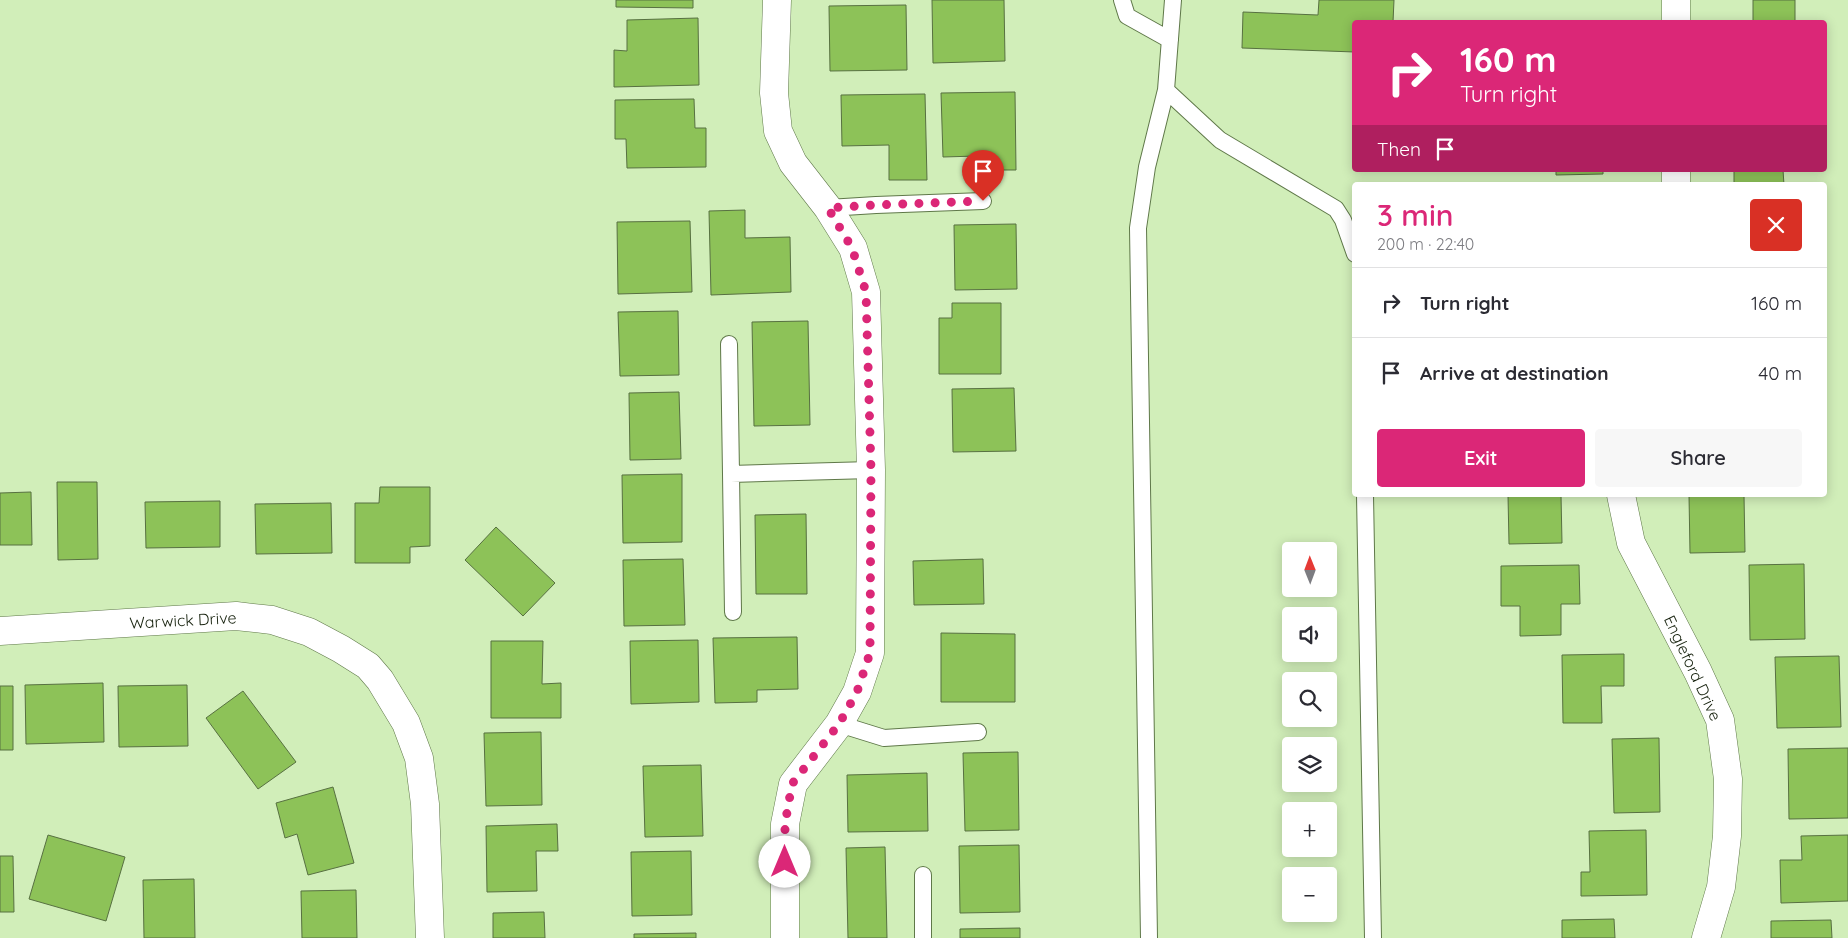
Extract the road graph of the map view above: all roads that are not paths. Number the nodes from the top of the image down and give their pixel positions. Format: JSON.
{"nodes":[{"id":1,"x":777,"y":0,"type":"edge"},
{"id":2,"x":1122,"y":0,"type":"edge"},
{"id":3,"x":1173,"y":0,"type":"edge"},
{"id":4,"x":1676,"y":0,"type":"edge"},
{"id":5,"x":1676,"y":20,"type":"edge"},
{"id":6,"x":1170,"y":40,"type":"junction"},
{"id":7,"x":1166,"y":90,"type":"junction"},
{"id":8,"x":983,"y":201,"type":"dead end"},
{"id":9,"x":828,"y":208,"type":"junction"},
{"id":10,"x":1352,"y":246,"type":"edge"},
{"id":11,"x":729,"y":344,"type":"dead end"},
{"id":12,"x":871,"y":470,"type":"junction"},
{"id":13,"x":731,"y":474,"type":"junction"},
{"id":14,"x":1365,"y":497,"type":"edge"},
{"id":15,"x":1621,"y":497,"type":"edge"},
{"id":16,"x":733,"y":612,"type":"dead end"},
{"id":17,"x":0,"y":631,"type":"edge"},
{"id":18,"x":839,"y":724,"type":"junction"},
{"id":19,"x":978,"y":732,"type":"dead end"},
{"id":20,"x":923,"y":875,"type":"dead end"},
{"id":21,"x":430,"y":938,"type":"edge"},
{"id":22,"x":785,"y":938,"type":"edge"},
{"id":23,"x":923,"y":938,"type":"edge"},
{"id":24,"x":1149,"y":938,"type":"edge"},
{"id":25,"x":1373,"y":938,"type":"edge"},
{"id":26,"x":1706,"y":938,"type":"edge"}],
"edges":[{"from":1,"to":9,"type":"street"},
{"from":2,"to":6,"type":"lane"},
{"from":3,"to":6,"type":"lane"},
{"from":4,"to":5,"type":"street"},
{"from":6,"to":7,"type":"lane"},
{"from":7,"to":10,"type":"lane"},
{"from":7,"to":24,"type":"lane"},
{"from":8,"to":9,"type":"lane"},
{"from":9,"to":12,"type":"street"},
{"from":11,"to":13,"type":"lane"},
{"from":12,"to":13,"type":"lane"},
{"from":12,"to":18,"type":"street"},
{"from":13,"to":16,"type":"lane"},
{"from":14,"to":25,"type":"lane"},
{"from":15,"to":26,"type":"street","name":"Engleford Drive"},
{"from":17,"to":21,"type":"street","name":"Warwick Drive"},
{"from":18,"to":19,"type":"lane"},
{"from":18,"to":22,"type":"street"},
{"from":20,"to":23,"type":"lane"}]}
